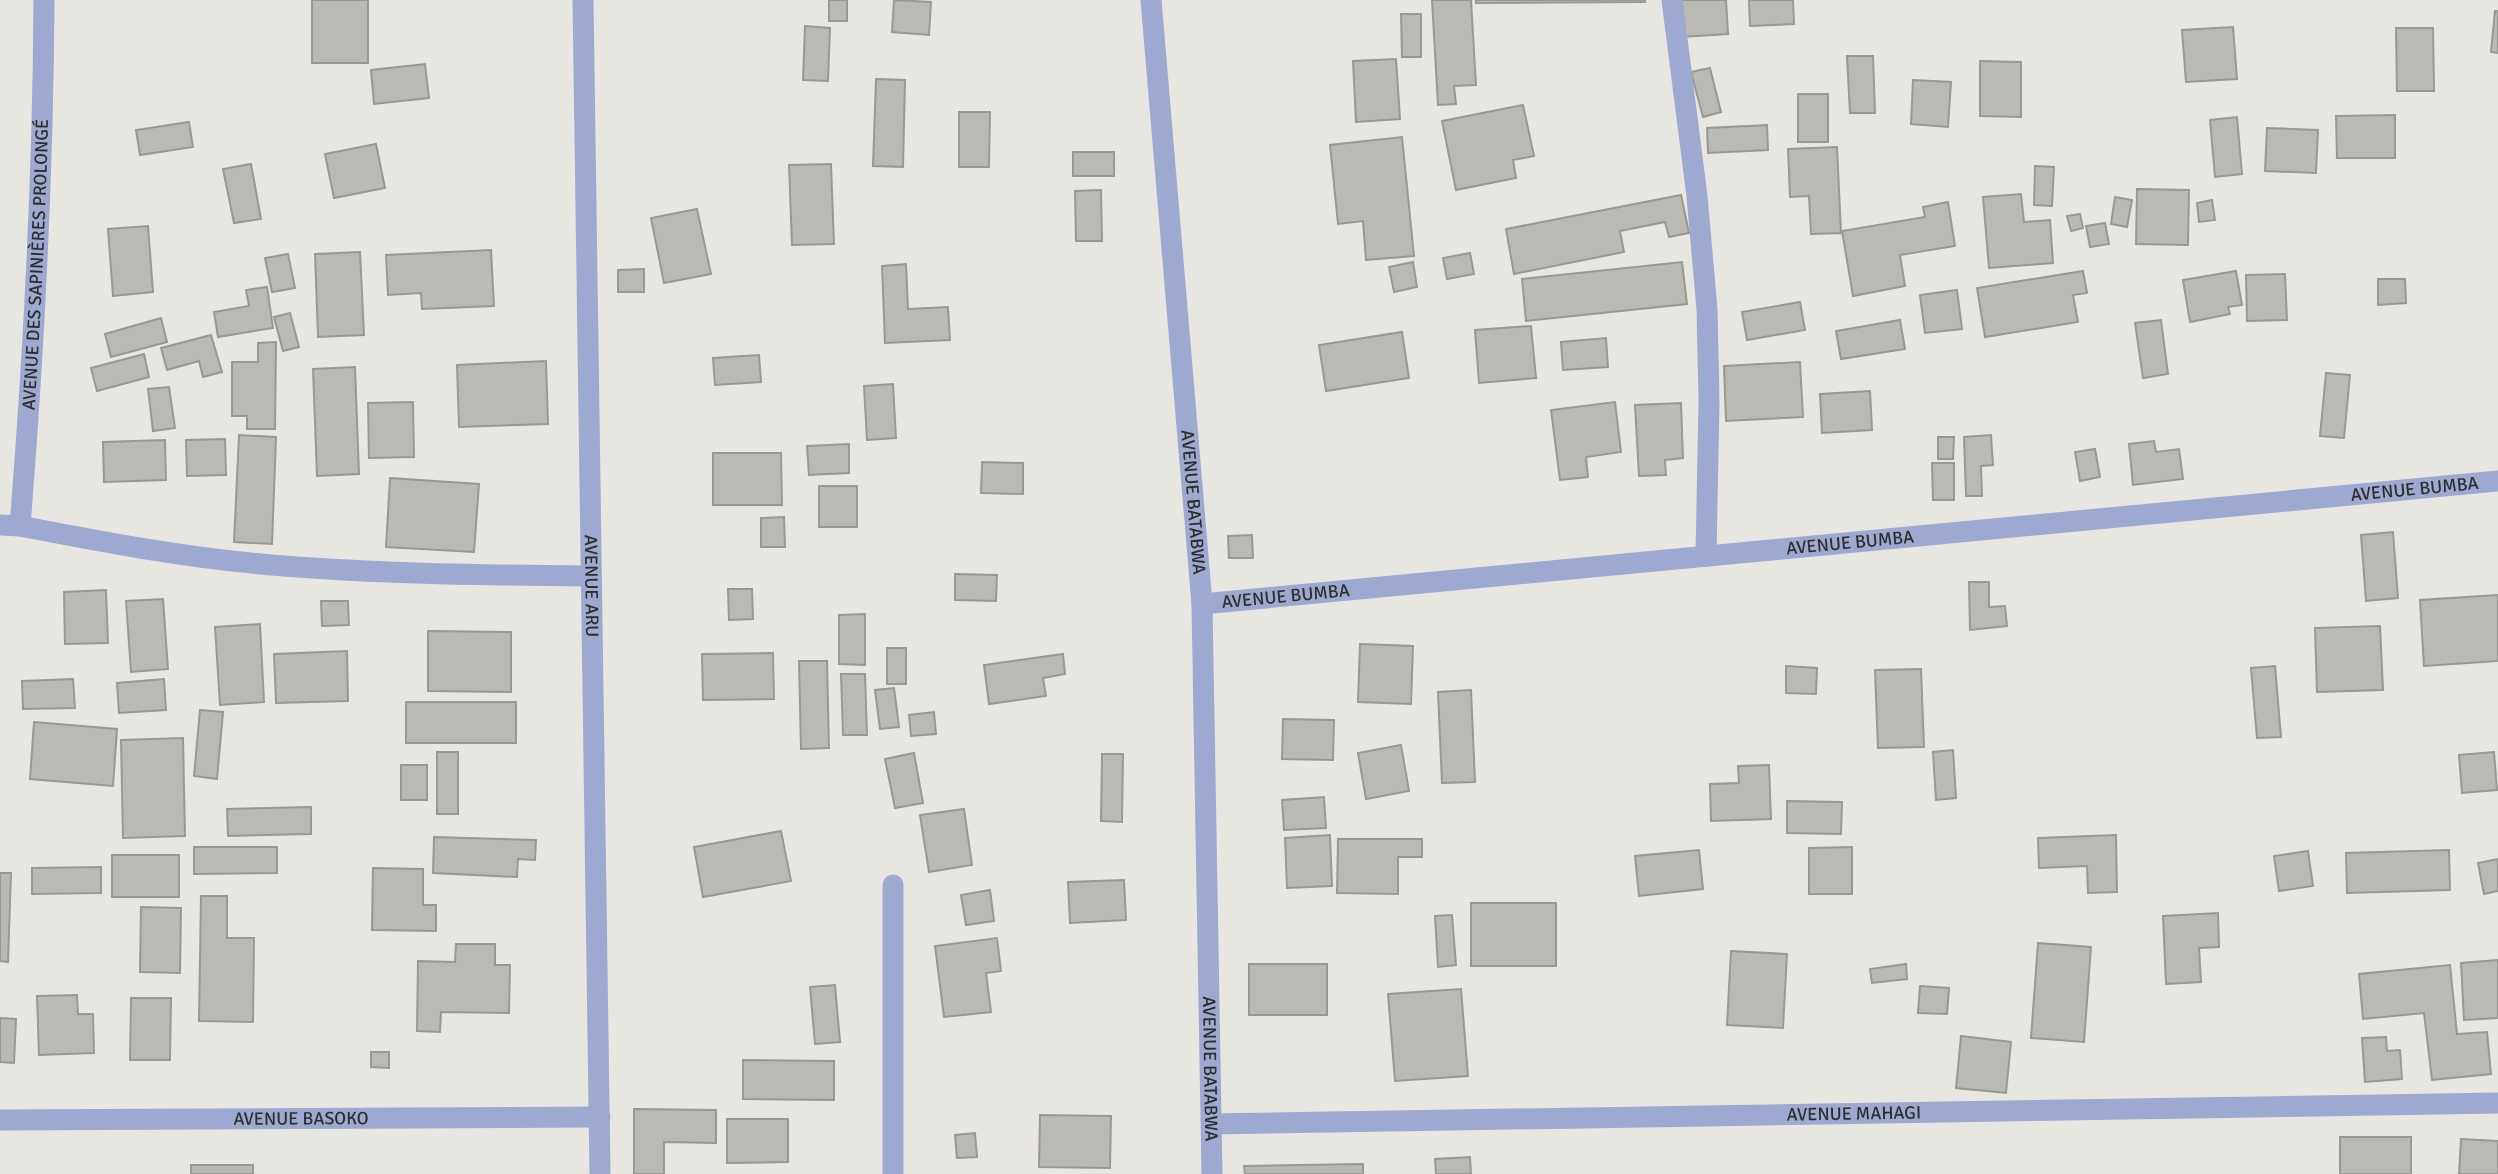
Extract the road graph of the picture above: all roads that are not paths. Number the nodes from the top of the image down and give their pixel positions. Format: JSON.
{"nodes":[{"id":1,"x":44,"y":0,"type":"edge"},
{"id":2,"x":583,"y":0,"type":"edge"},
{"id":3,"x":1151,"y":0,"type":"edge"},
{"id":4,"x":1672,"y":0,"type":"edge"},
{"id":5,"x":2498,"y":481,"type":"edge"},
{"id":6,"x":10,"y":526,"type":"edge"},
{"id":7,"x":1706,"y":556,"type":"junction"},
{"id":8,"x":591,"y":576,"type":"junction"},
{"id":9,"x":1202,"y":604,"type":"junction"},
{"id":10,"x":893,"y":885,"type":"dead end"},
{"id":11,"x":2498,"y":1103,"type":"edge"},
{"id":12,"x":600,"y":1117,"type":"junction"},
{"id":13,"x":0,"y":1121,"type":"edge"},
{"id":14,"x":1212,"y":1124,"type":"junction"},
{"id":15,"x":600,"y":1174,"type":"edge"},
{"id":16,"x":893,"y":1174,"type":"edge"},
{"id":17,"x":1212,"y":1174,"type":"edge"}],
"edges":[{"from":1,"to":6,"type":"street","name":"AVENUE DES SAPINIÈRES PROLONGÉ"},
{"from":2,"to":8,"type":"street","name":"AVENUE ARU"},
{"from":3,"to":9,"type":"street","name":"AVENUE BATABWA"},
{"from":4,"to":7,"type":"street"},
{"from":5,"to":7,"type":"street","name":"AVENUE BUMBA"},
{"from":6,"to":8,"type":"street"},
{"from":7,"to":9,"type":"street","name":"AVENUE BUMBA"},
{"from":8,"to":12,"type":"street","name":"AVENUE ARU"},
{"from":9,"to":14,"type":"street","name":"AVENUE BATABWA"},
{"from":10,"to":16,"type":"street"},
{"from":11,"to":14,"type":"street","name":"AVENUE MAHAGI"},
{"from":12,"to":13,"type":"street","name":"AVENUE BASOKO"},
{"from":12,"to":15,"type":"street","name":"AVENUE ARU"},
{"from":14,"to":17,"type":"street","name":"AVENUE BATABWA"}]}
